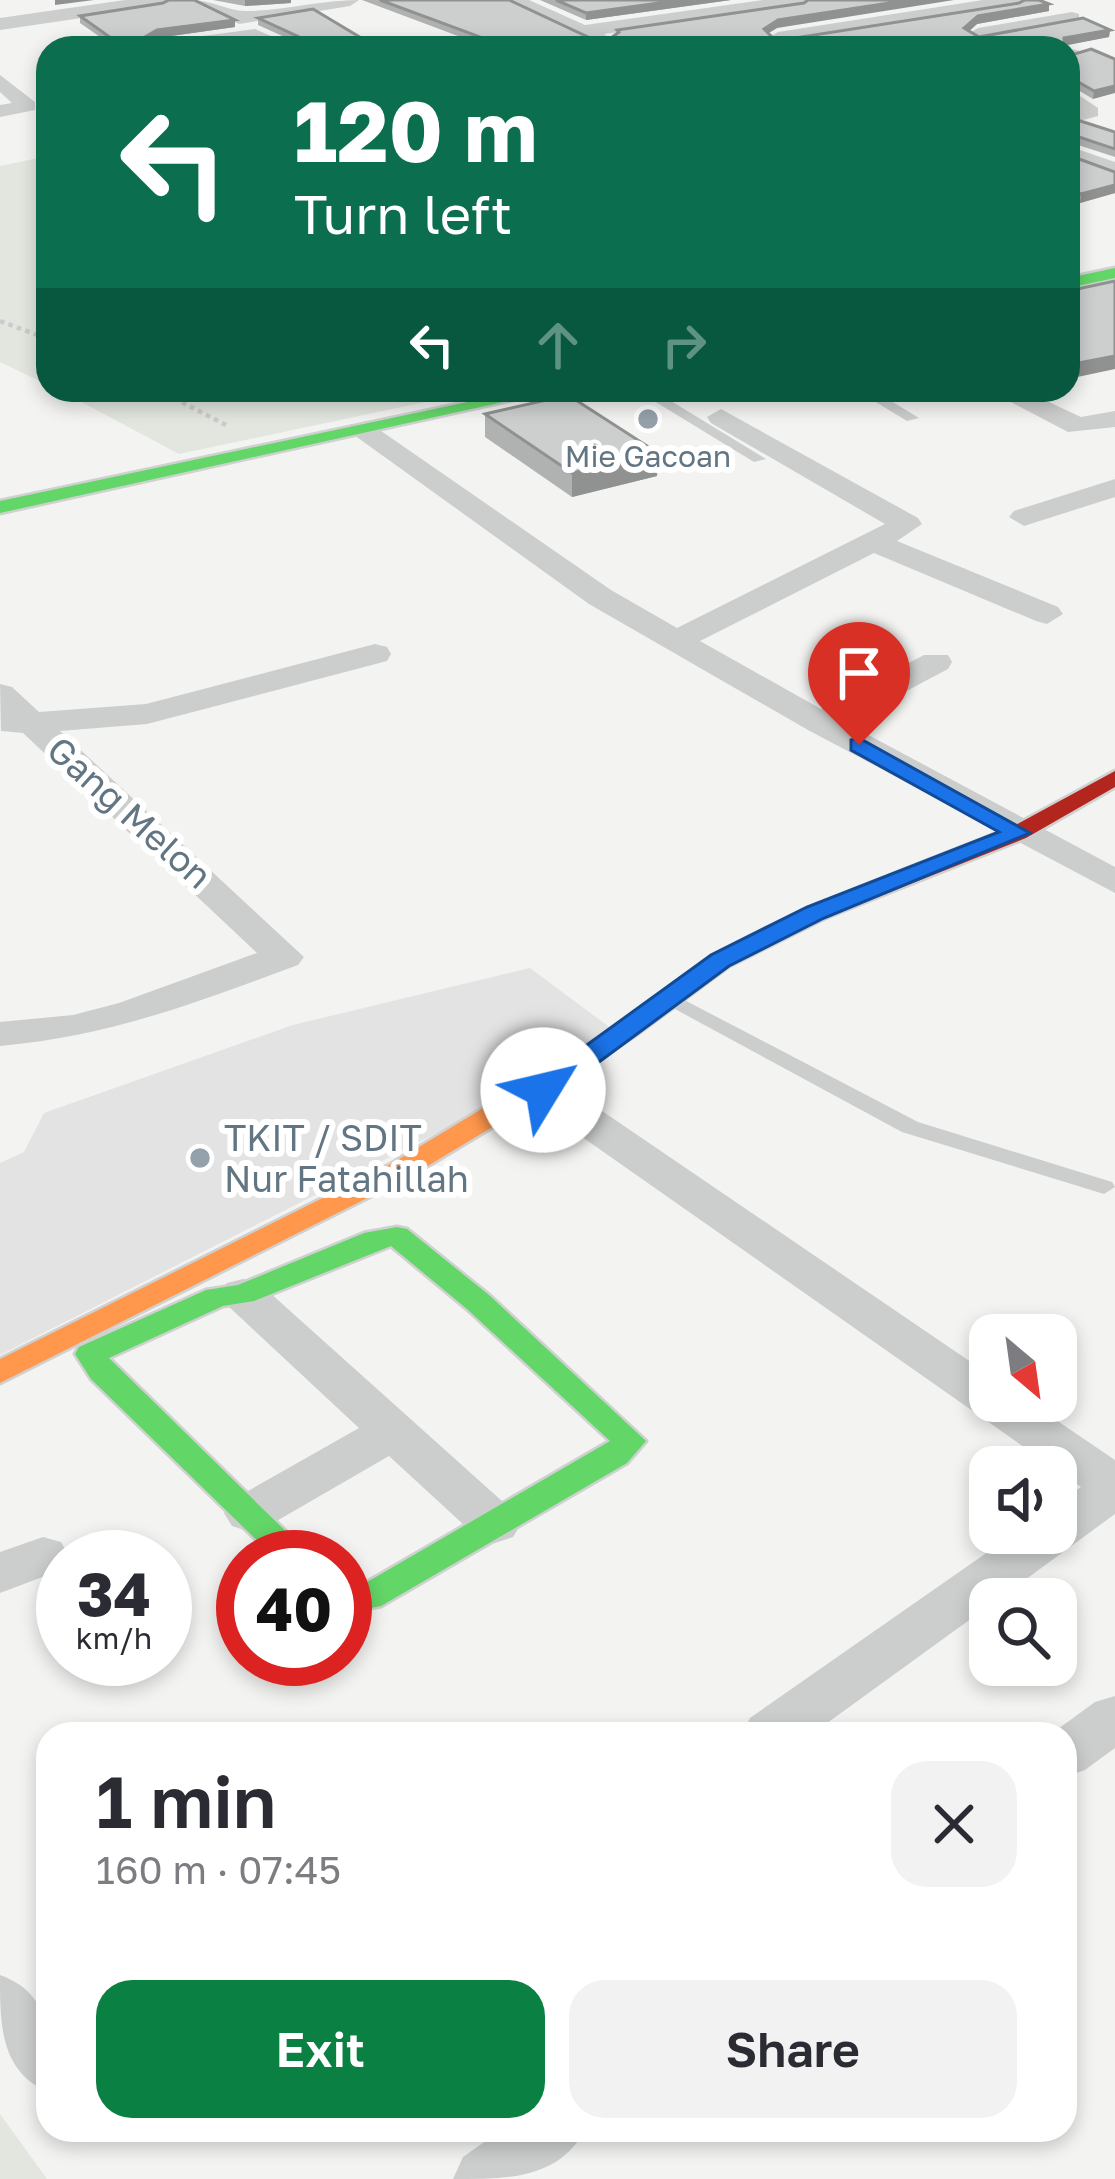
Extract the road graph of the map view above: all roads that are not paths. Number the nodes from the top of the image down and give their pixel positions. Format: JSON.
{"nodes":[{"id":1,"x":1,"y":0,"type":"edge"},
{"id":2,"x":163,"y":0,"type":"edge"},
{"id":3,"x":200,"y":0,"type":"edge"},
{"id":4,"x":350,"y":0,"type":"edge"},
{"id":5,"x":514,"y":0,"type":"edge"},
{"id":6,"x":803,"y":0,"type":"edge"},
{"id":7,"x":1021,"y":0,"type":"edge"},
{"id":8,"x":30,"y":20,"type":"junction"},
{"id":9,"x":0,"y":24,"type":"edge"},
{"id":10,"x":582,"y":31,"type":"junction"},
{"id":11,"x":56,"y":36,"type":"edge"},
{"id":12,"x":594,"y":36,"type":"edge"},
{"id":13,"x":769,"y":36,"type":"edge"},
{"id":14,"x":963,"y":36,"type":"edge"},
{"id":15,"x":0,"y":81,"type":"edge"},
{"id":16,"x":0,"y":111,"type":"edge"},
{"id":17,"x":1080,"y":148,"type":"edge"},
{"id":18,"x":1080,"y":155,"type":"edge"},
{"id":19,"x":1111,"y":162,"type":"edge"},
{"id":20,"x":1115,"y":273,"type":"edge"},
{"id":21,"x":1080,"y":280,"type":"edge"},
{"id":22,"x":492,"y":402,"type":"edge"},
{"id":23,"x":664,"y":402,"type":"edge"},
{"id":24,"x":884,"y":402,"type":"edge"},
{"id":25,"x":1027,"y":402,"type":"edge"},
{"id":26,"x":721,"y":417,"type":"dead end"},
{"id":27,"x":912,"y":418,"type":"dead end"},
{"id":28,"x":1115,"y":419,"type":"edge"},
{"id":29,"x":1078,"y":425,"type":"junction"},
{"id":30,"x":361,"y":430,"type":"junction"},
{"id":31,"x":1115,"y":443,"type":"edge"},
{"id":32,"x":759,"y":459,"type":"dead end"},
{"id":33,"x":1115,"y":488,"type":"edge"},
{"id":34,"x":0,"y":507,"type":"edge"},
{"id":35,"x":1024,"y":517,"type":"dead end"},
{"id":36,"x":874,"y":542,"type":"junction"},
{"id":37,"x":1047,"y":614,"type":"dead end"},
{"id":38,"x":675,"y":641,"type":"junction"},
{"id":39,"x":375,"y":655,"type":"dead end"},
{"id":40,"x":936,"y":662,"type":"dead end"},
{"id":41,"x":9,"y":714,"type":"edge"},
{"id":42,"x":820,"y":723,"type":"junction"},
{"id":43,"x":1115,"y":778,"type":"edge"},
{"id":44,"x":1018,"y":833,"type":"junction"},
{"id":45,"x":1115,"y":882,"type":"edge"},
{"id":46,"x":669,"y":998,"type":"junction"},
{"id":47,"x":0,"y":1034,"type":"edge"},
{"id":48,"x":543,"y":1090,"type":"junction"},
{"id":49,"x":1104,"y":1186,"type":"dead end"},
{"id":50,"x":280,"y":1230,"type":"junction"},
{"id":51,"x":317,"y":1264,"type":"junction"},
{"id":52,"x":243,"y":1294,"type":"junction"},
{"id":53,"x":0,"y":1372,"type":"edge"},
{"id":54,"x":394,"y":1432,"type":"junction"},
{"id":55,"x":1115,"y":1487,"type":"edge"},
{"id":56,"x":250,"y":1513,"type":"junction"},
{"id":57,"x":1077,"y":1516,"type":"edge"},
{"id":58,"x":495,"y":1524,"type":"junction"},
{"id":59,"x":267,"y":1530,"type":"edge"},
{"id":60,"x":1024,"y":1554,"type":"edge"},
{"id":61,"x":372,"y":1596,"type":"edge"},
{"id":62,"x":1115,"y":1718,"type":"edge"},
{"id":63,"x":787,"y":1722,"type":"edge"},
{"id":64,"x":1077,"y":1745,"type":"edge"},
{"id":65,"x":0,"y":2002,"type":"edge"},
{"id":66,"x":36,"y":2048,"type":"edge"},
{"id":67,"x":537,"y":2142,"type":"edge"},
{"id":68,"x":486,"y":2179,"type":"edge"}],
"edges":[{"from":1,"to":8,"type":"street"},
{"from":2,"to":8,"type":"street"},
{"from":3,"to":4,"type":"street"},
{"from":5,"to":10,"type":"street"},
{"from":6,"to":10,"type":"street"},
{"from":7,"to":13,"type":"street"},
{"from":7,"to":14,"type":"street"},
{"from":8,"to":9,"type":"street"},
{"from":8,"to":11,"type":"street"},
{"from":10,"to":12,"type":"street"},
{"from":15,"to":16,"type":"street"},
{"from":17,"to":19,"type":"street"},
{"from":18,"to":19,"type":"street"},
{"from":20,"to":21,"type":"street"},
{"from":22,"to":30,"type":"street"},
{"from":23,"to":32,"type":"lane"},
{"from":24,"to":27,"type":"lane"},
{"from":25,"to":29,"type":"street"},
{"from":26,"to":36,"type":"street"},
{"from":28,"to":29,"type":"street"},
{"from":29,"to":31,"type":"street"},
{"from":30,"to":34,"type":"street"},
{"from":30,"to":38,"type":"street"},
{"from":33,"to":35,"type":"street"},
{"from":36,"to":37,"type":"street"},
{"from":36,"to":38,"type":"street"},
{"from":38,"to":42,"type":"street"},
{"from":39,"to":41,"type":"street"},
{"from":40,"to":42,"type":"street"},
{"from":41,"to":47,"type":"street","name":"Gang Melon"},
{"from":42,"to":44,"type":"street"},
{"from":43,"to":44,"type":"street"},
{"from":44,"to":45,"type":"street"},
{"from":44,"to":46,"type":"street"},
{"from":46,"to":48,"type":"street"},
{"from":46,"to":49,"type":"lane"},
{"from":48,"to":50,"type":"street"},
{"from":48,"to":55,"type":"street"},
{"from":50,"to":51,"type":"street"},
{"from":50,"to":53,"type":"street"},
{"from":51,"to":52,"type":"street"},
{"from":51,"to":58,"type":"street"},
{"from":52,"to":54,"type":"street"},
{"from":52,"to":56,"type":"street"},
{"from":54,"to":56,"type":"street"},
{"from":54,"to":58,"type":"street"},
{"from":55,"to":57,"type":"street"},
{"from":56,"to":59,"type":"street"},
{"from":58,"to":61,"type":"street"},
{"from":60,"to":63,"type":"street"},
{"from":62,"to":64,"type":"street"},
{"from":65,"to":66,"type":"street"},
{"from":67,"to":68,"type":"street"}]}
